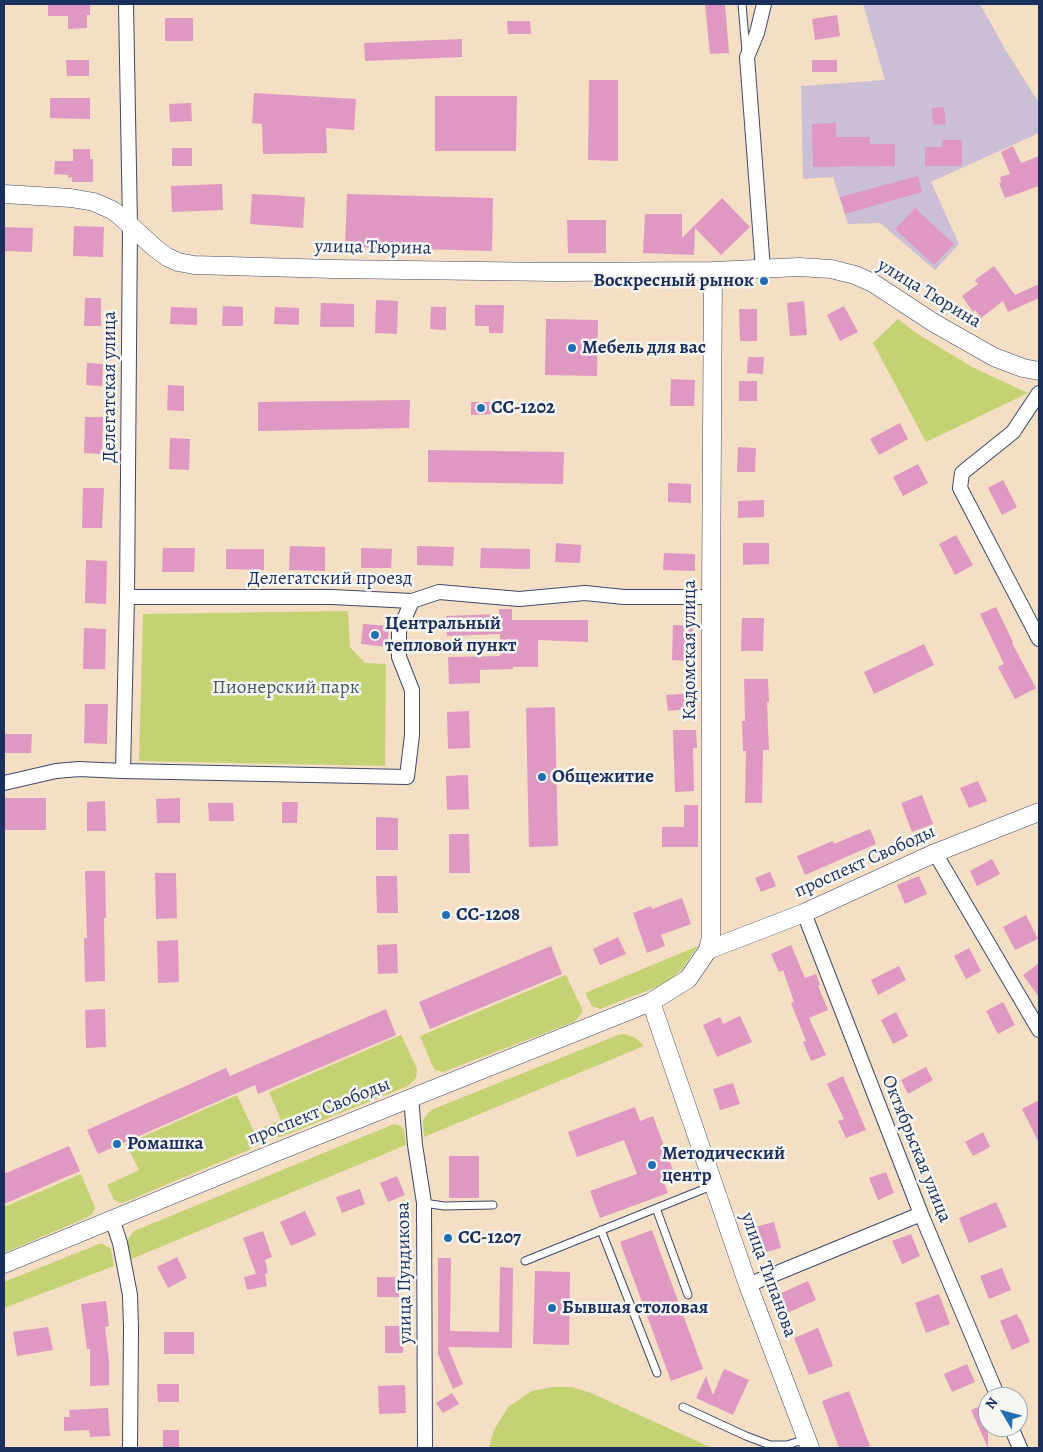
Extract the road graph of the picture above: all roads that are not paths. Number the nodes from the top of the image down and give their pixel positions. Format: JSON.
{"nodes":[{"id":1,"x":126,"y":4,"type":"edge"},
{"id":2,"x":742,"y":4,"type":"edge"},
{"id":3,"x":764,"y":4,"type":"edge"},
{"id":4,"x":747,"y":56,"type":"junction"},
{"id":5,"x":4,"y":194,"type":"edge"},
{"id":6,"x":130,"y":225,"type":"junction"},
{"id":7,"x":763,"y":269,"type":"junction"},
{"id":8,"x":713,"y":271,"type":"junction"},
{"id":9,"x":1039,"y":371,"type":"edge"},
{"id":10,"x":1039,"y":393,"type":"edge"},
{"id":11,"x":127,"y":597,"type":"junction"},
{"id":12,"x":711,"y":597,"type":"junction"},
{"id":13,"x":412,"y":601,"type":"junction"},
{"id":14,"x":1039,"y":639,"type":"edge"},
{"id":15,"x":123,"y":771,"type":"junction"},
{"id":16,"x":4,"y":783,"type":"edge"},
{"id":17,"x":1039,"y":812,"type":"edge"},
{"id":18,"x":935,"y":853,"type":"junction"},
{"id":19,"x":804,"y":913,"type":"junction"},
{"id":20,"x":708,"y":950,"type":"junction"},
{"id":21,"x":651,"y":1002,"type":"junction"},
{"id":22,"x":1039,"y":1030,"type":"edge"},
{"id":23,"x":411,"y":1097,"type":"junction"},
{"id":24,"x":714,"y":1184,"type":"junction"},
{"id":25,"x":424,"y":1203,"type":"junction"},
{"id":26,"x":493,"y":1205,"type":"dead end"},
{"id":27,"x":656,"y":1208,"type":"junction"},
{"id":28,"x":921,"y":1214,"type":"junction"},
{"id":29,"x":112,"y":1219,"type":"junction"},
{"id":30,"x":601,"y":1230,"type":"junction"},
{"id":31,"x":524,"y":1261,"type":"dead end"},
{"id":32,"x":4,"y":1264,"type":"edge"},
{"id":33,"x":748,"y":1285,"type":"junction"},
{"id":34,"x":688,"y":1295,"type":"dead end"},
{"id":35,"x":657,"y":1373,"type":"dead end"},
{"id":36,"x":994,"y":1387,"type":"edge"},
{"id":37,"x":683,"y":1407,"type":"dead end"},
{"id":38,"x":808,"y":1444,"type":"edge"},
{"id":39,"x":130,"y":1448,"type":"edge"},
{"id":40,"x":425,"y":1448,"type":"edge"}],
"edges":[{"from":1,"to":6,"type":"street","name":"Делегатская улица"},
{"from":2,"to":4,"type":"lane"},
{"from":3,"to":4,"type":"street"},
{"from":4,"to":7,"type":"street"},
{"from":5,"to":6,"type":"street","name":"улица Тюрина"},
{"from":6,"to":8,"type":"street","name":"улица Тюрина"},
{"from":6,"to":11,"type":"street","name":"Делегатская улица"},
{"from":7,"to":8,"type":"street","name":"улица Тюрина"},
{"from":7,"to":9,"type":"street","name":"улица Тюрина"},
{"from":8,"to":12,"type":"street","name":"Кадомская улица"},
{"from":10,"to":14,"type":"street"},
{"from":11,"to":13,"type":"street","name":"Делегатский проезд"},
{"from":11,"to":15,"type":"street","name":"Делегатская улица"},
{"from":12,"to":13,"type":"street","name":"Делегатский проезд"},
{"from":12,"to":20,"type":"street","name":"Кадомская улица"},
{"from":13,"to":15,"type":"street"},
{"from":15,"to":16,"type":"street"},
{"from":17,"to":18,"type":"street","name":"проспект Свободы"},
{"from":18,"to":19,"type":"street","name":"проспект Свободы"},
{"from":18,"to":22,"type":"street"},
{"from":19,"to":20,"type":"street","name":"проспект Свободы"},
{"from":19,"to":28,"type":"street","name":"Октябрьская улица"},
{"from":20,"to":21,"type":"street","name":"Кадомская улица"},
{"from":21,"to":23,"type":"street","name":"проспект Свободы"},
{"from":21,"to":24,"type":"street","name":"улица Типанова"},
{"from":23,"to":25,"type":"street","name":"улица Пундикова"},
{"from":23,"to":29,"type":"street","name":"проспект Свободы"},
{"from":24,"to":27,"type":"lane"},
{"from":24,"to":33,"type":"street","name":"улица Типанова"},
{"from":25,"to":26,"type":"lane"},
{"from":25,"to":40,"type":"street","name":"улица Пундикова"},
{"from":27,"to":30,"type":"lane"},
{"from":27,"to":34,"type":"lane"},
{"from":28,"to":33,"type":"street"},
{"from":28,"to":36,"type":"street","name":"Октябрьская улица"},
{"from":29,"to":32,"type":"street","name":"проспект Свободы"},
{"from":29,"to":39,"type":"street"},
{"from":30,"to":31,"type":"lane"},
{"from":30,"to":35,"type":"lane"},
{"from":33,"to":38,"type":"street","name":"улица Типанова"},
{"from":37,"to":38,"type":"lane"}]}
